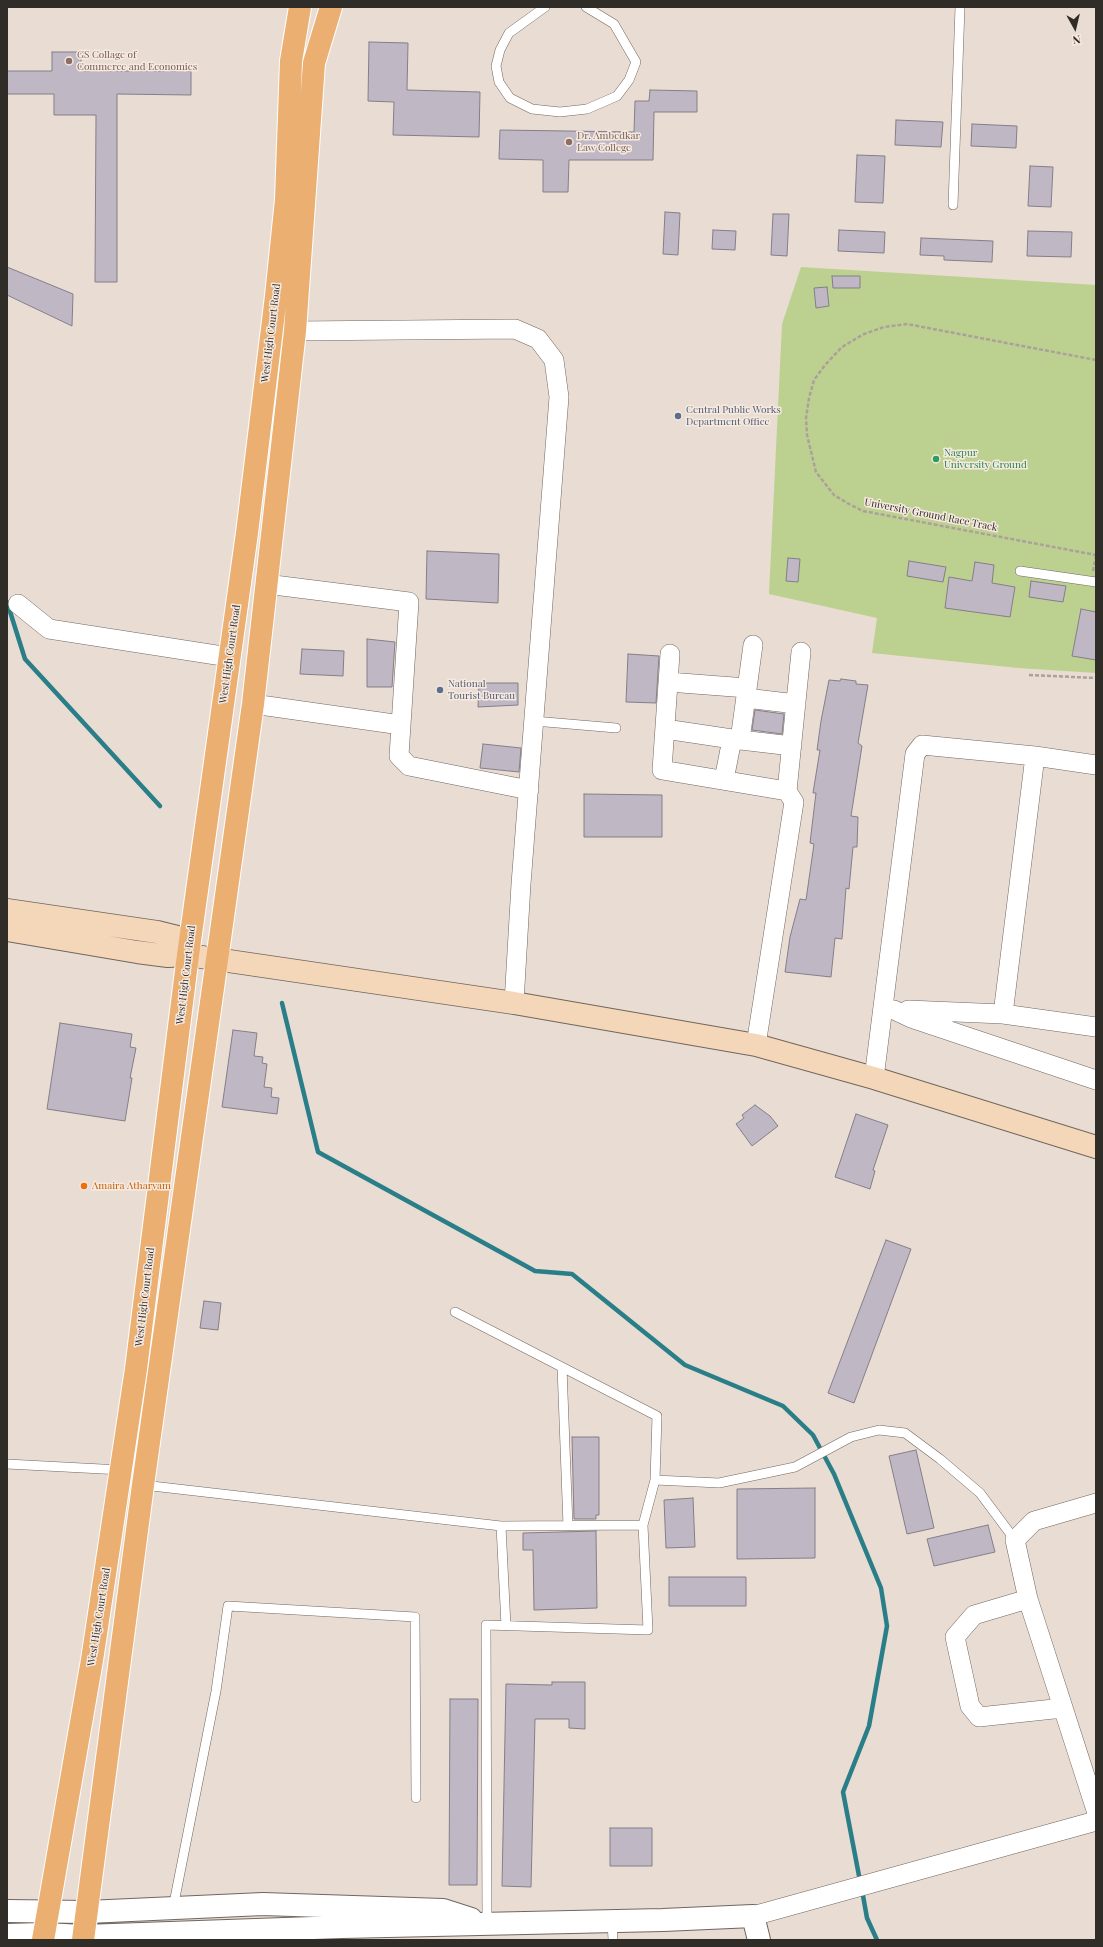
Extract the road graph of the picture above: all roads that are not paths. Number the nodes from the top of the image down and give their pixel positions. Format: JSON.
{"nodes":[{"id":1,"x":300,"y":7,"type":"edge"},
{"id":2,"x":545,"y":7,"type":"edge"},
{"id":3,"x":586,"y":7,"type":"edge"},
{"id":4,"x":960,"y":7,"type":"edge"},
{"id":5,"x":332,"y":9,"type":"edge"},
{"id":6,"x":953,"y":205,"type":"dead end"},
{"id":7,"x":295,"y":331,"type":"junction"},
{"id":8,"x":1020,"y":571,"type":"dead end"},
{"id":9,"x":1096,"y":582,"type":"edge"},
{"id":10,"x":266,"y":584,"type":"junction"},
{"id":11,"x":18,"y":604,"type":"dead end"},
{"id":12,"x":753,"y":645,"type":"dead end"},
{"id":13,"x":802,"y":652,"type":"dead end"},
{"id":14,"x":670,"y":654,"type":"dead end"},
{"id":15,"x":230,"y":657,"type":"junction"},
{"id":16,"x":668,"y":682,"type":"junction"},
{"id":17,"x":746,"y":693,"type":"junction"},
{"id":18,"x":253,"y":704,"type":"junction"},
{"id":19,"x":796,"y":704,"type":"junction"},
{"id":20,"x":534,"y":721,"type":"junction"},
{"id":21,"x":401,"y":725,"type":"junction"},
{"id":22,"x":616,"y":728,"type":"dead end"},
{"id":23,"x":665,"y":730,"type":"junction"},
{"id":24,"x":736,"y":740,"type":"junction"},
{"id":25,"x":792,"y":746,"type":"junction"},
{"id":26,"x":1035,"y":756,"type":"junction"},
{"id":27,"x":1096,"y":765,"type":"edge"},
{"id":28,"x":724,"y":780,"type":"junction"},
{"id":29,"x":529,"y":790,"type":"junction"},
{"id":30,"x":787,"y":791,"type":"junction"},
{"id":31,"x":7,"y":914,"type":"edge"},
{"id":32,"x":188,"y":955,"type":"junction"},
{"id":33,"x":217,"y":960,"type":"junction"},
{"id":34,"x":514,"y":1002,"type":"junction"},
{"id":35,"x":889,"y":1009,"type":"junction"},
{"id":36,"x":1003,"y":1014,"type":"junction"},
{"id":37,"x":1096,"y":1026,"type":"edge"},
{"id":38,"x":756,"y":1044,"type":"junction"},
{"id":39,"x":874,"y":1078,"type":"junction"},
{"id":40,"x":1096,"y":1080,"type":"edge"},
{"id":41,"x":1096,"y":1147,"type":"edge"},
{"id":42,"x":455,"y":1312,"type":"dead end"},
{"id":43,"x":562,"y":1367,"type":"junction"},
{"id":44,"x":7,"y":1464,"type":"edge"},
{"id":45,"x":121,"y":1470,"type":"junction"},
{"id":46,"x":655,"y":1480,"type":"junction"},
{"id":47,"x":143,"y":1485,"type":"junction"},
{"id":48,"x":1096,"y":1503,"type":"edge"},
{"id":49,"x":643,"y":1525,"type":"junction"},
{"id":50,"x":501,"y":1526,"type":"junction"},
{"id":51,"x":568,"y":1526,"type":"junction"},
{"id":52,"x":1016,"y":1540,"type":"junction"},
{"id":53,"x":1028,"y":1599,"type":"junction"},
{"id":54,"x":506,"y":1626,"type":"junction"},
{"id":55,"x":1063,"y":1708,"type":"junction"},
{"id":56,"x":416,"y":1798,"type":"dead end"},
{"id":57,"x":1096,"y":1810,"type":"edge"},
{"id":58,"x":1096,"y":1821,"type":"edge"},
{"id":59,"x":173,"y":1908,"type":"junction"},
{"id":60,"x":7,"y":1911,"type":"edge"},
{"id":61,"x":47,"y":1912,"type":"junction"},
{"id":62,"x":87,"y":1912,"type":"junction"},
{"id":63,"x":753,"y":1916,"type":"junction"},
{"id":64,"x":487,"y":1924,"type":"junction"},
{"id":65,"x":613,"y":1931,"type":"edge"},
{"id":66,"x":7,"y":1935,"type":"edge"},
{"id":67,"x":43,"y":1937,"type":"edge"},
{"id":68,"x":83,"y":1938,"type":"edge"},
{"id":69,"x":759,"y":1940,"type":"edge"}],
"edges":[{"from":1,"to":15,"type":"main road","name":"West High Court Road"},
{"from":2,"to":3,"type":"lane"},
{"from":4,"to":6,"type":"lane"},
{"from":5,"to":7,"type":"main road"},
{"from":7,"to":10,"type":"main road"},
{"from":7,"to":20,"type":"street"},
{"from":8,"to":9,"type":"lane"},
{"from":10,"to":18,"type":"main road"},
{"from":10,"to":21,"type":"street"},
{"from":11,"to":15,"type":"street"},
{"from":12,"to":17,"type":"street"},
{"from":13,"to":19,"type":"street"},
{"from":14,"to":16,"type":"street"},
{"from":15,"to":32,"type":"main road","name":"West High Court Road"},
{"from":16,"to":17,"type":"street"},
{"from":16,"to":23,"type":"street"},
{"from":17,"to":19,"type":"street"},
{"from":17,"to":24,"type":"street"},
{"from":18,"to":21,"type":"street"},
{"from":18,"to":33,"type":"main road"},
{"from":19,"to":25,"type":"street"},
{"from":20,"to":22,"type":"lane"},
{"from":20,"to":29,"type":"street"},
{"from":21,"to":29,"type":"street"},
{"from":23,"to":24,"type":"street"},
{"from":23,"to":28,"type":"street"},
{"from":24,"to":25,"type":"street"},
{"from":24,"to":28,"type":"street"},
{"from":25,"to":30,"type":"street"},
{"from":26,"to":27,"type":"street"},
{"from":26,"to":35,"type":"street"},
{"from":26,"to":36,"type":"street"},
{"from":28,"to":30,"type":"street"},
{"from":29,"to":34,"type":"street"},
{"from":30,"to":38,"type":"street"},
{"from":31,"to":32,"type":"main road"},
{"from":32,"to":33,"type":"main road"},
{"from":32,"to":45,"type":"main road","name":"West High Court Road"},
{"from":33,"to":34,"type":"main road"},
{"from":33,"to":47,"type":"main road"},
{"from":34,"to":38,"type":"main road"},
{"from":35,"to":36,"type":"street"},
{"from":35,"to":39,"type":"street"},
{"from":35,"to":40,"type":"street"},
{"from":36,"to":37,"type":"street"},
{"from":38,"to":39,"type":"main road"},
{"from":39,"to":41,"type":"main road"},
{"from":42,"to":43,"type":"lane"},
{"from":43,"to":46,"type":"lane"},
{"from":43,"to":51,"type":"lane"},
{"from":44,"to":45,"type":"lane"},
{"from":45,"to":61,"type":"main road","name":"West High Court Road"},
{"from":46,"to":49,"type":"lane"},
{"from":46,"to":52,"type":"lane"},
{"from":47,"to":50,"type":"lane"},
{"from":47,"to":62,"type":"main road"},
{"from":48,"to":52,"type":"street"},
{"from":49,"to":51,"type":"lane"},
{"from":49,"to":54,"type":"lane"},
{"from":50,"to":51,"type":"lane"},
{"from":50,"to":54,"type":"lane"},
{"from":52,"to":53,"type":"street"},
{"from":53,"to":55,"type":"street"},
{"from":53,"to":55,"type":"street"},
{"from":54,"to":64,"type":"lane"},
{"from":55,"to":57,"type":"street"},
{"from":56,"to":59,"type":"lane"},
{"from":58,"to":63,"type":"street"},
{"from":59,"to":62,"type":"street"},
{"from":59,"to":64,"type":"street"},
{"from":60,"to":61,"type":"street"},
{"from":61,"to":62,"type":"street"},
{"from":61,"to":67,"type":"main road","name":"West High Court Road"},
{"from":62,"to":68,"type":"main road"},
{"from":63,"to":65,"type":"street"},
{"from":63,"to":69,"type":"street"},
{"from":64,"to":65,"type":"street"},
{"from":64,"to":68,"type":"street"},
{"from":66,"to":67,"type":"street"},
{"from":67,"to":68,"type":"street"}]}
